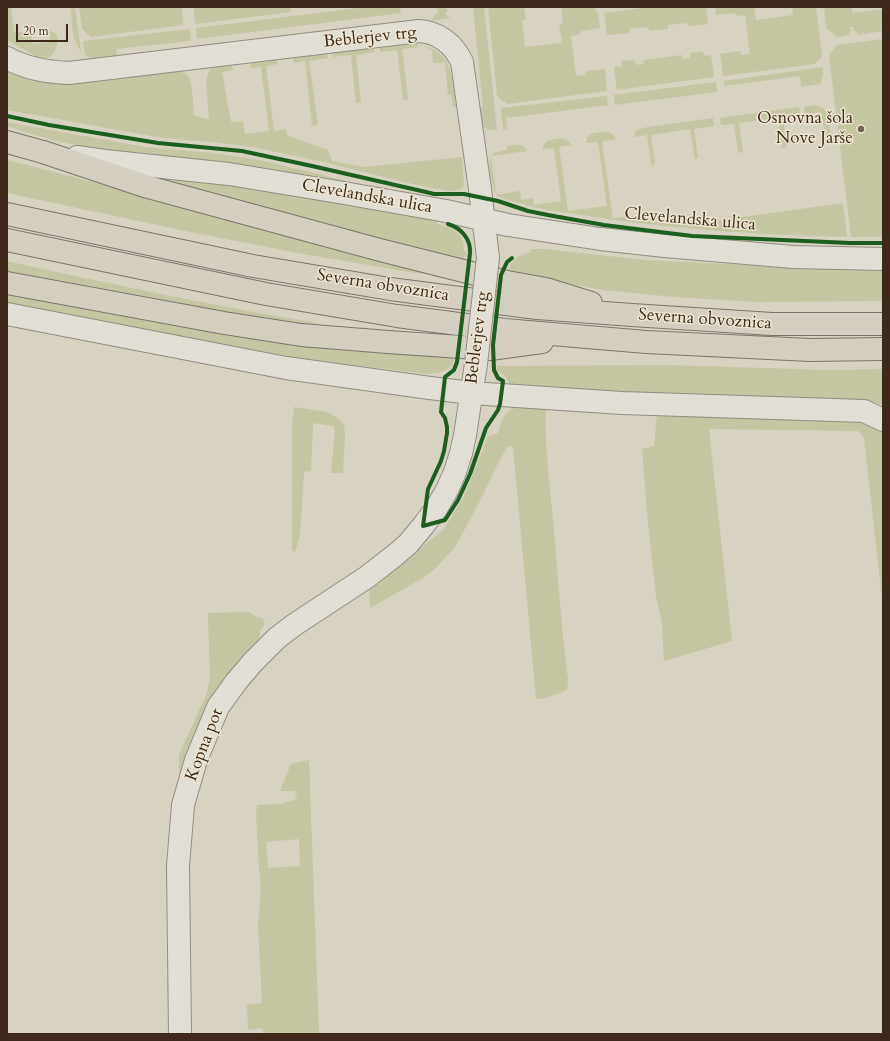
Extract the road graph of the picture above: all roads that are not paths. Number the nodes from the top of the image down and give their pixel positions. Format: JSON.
{"nodes":[{"id":1,"x":7,"y":58,"type":"edge"},
{"id":2,"x":7,"y":142,"type":"edge"},
{"id":3,"x":43,"y":152,"type":"junction"},
{"id":4,"x":7,"y":214,"type":"edge"},
{"id":5,"x":483,"y":219,"type":"junction"},
{"id":6,"x":7,"y":240,"type":"edge"},
{"id":7,"x":883,"y":259,"type":"edge"},
{"id":8,"x":7,"y":283,"type":"edge"},
{"id":9,"x":7,"y":314,"type":"edge"},
{"id":10,"x":632,"y":315,"type":"junction"},
{"id":11,"x":883,"y":324,"type":"edge"},
{"id":12,"x":582,"y":336,"type":"junction"},
{"id":13,"x":883,"y":349,"type":"edge"},
{"id":14,"x":471,"y":393,"type":"junction"},
{"id":15,"x":883,"y":420,"type":"edge"},
{"id":16,"x":180,"y":1034,"type":"edge"}],
"edges":[{"from":1,"to":5,"type":"street","name":"Beblerjev trg"},
{"from":2,"to":3,"type":"main road"},
{"from":3,"to":5,"type":"street","name":"Clevelandska ulica"},
{"from":3,"to":10,"type":"main road"},
{"from":4,"to":10,"type":"main road","name":"Severna obvoznica"},
{"from":5,"to":7,"type":"street","name":"Clevelandska ulica"},
{"from":5,"to":14,"type":"street","name":"Beblerjev trg","bridge":true},
{"from":6,"to":12,"type":"main road","name":"Severna obvoznica"},
{"from":8,"to":12,"type":"main road"},
{"from":9,"to":14,"type":"street"},
{"from":10,"to":11,"type":"main road","name":"Severna obvoznica"},
{"from":12,"to":13,"type":"main road","name":"Severna obvoznica"},
{"from":14,"to":15,"type":"street"},
{"from":14,"to":16,"type":"street","name":"Kopna pot"}]}
